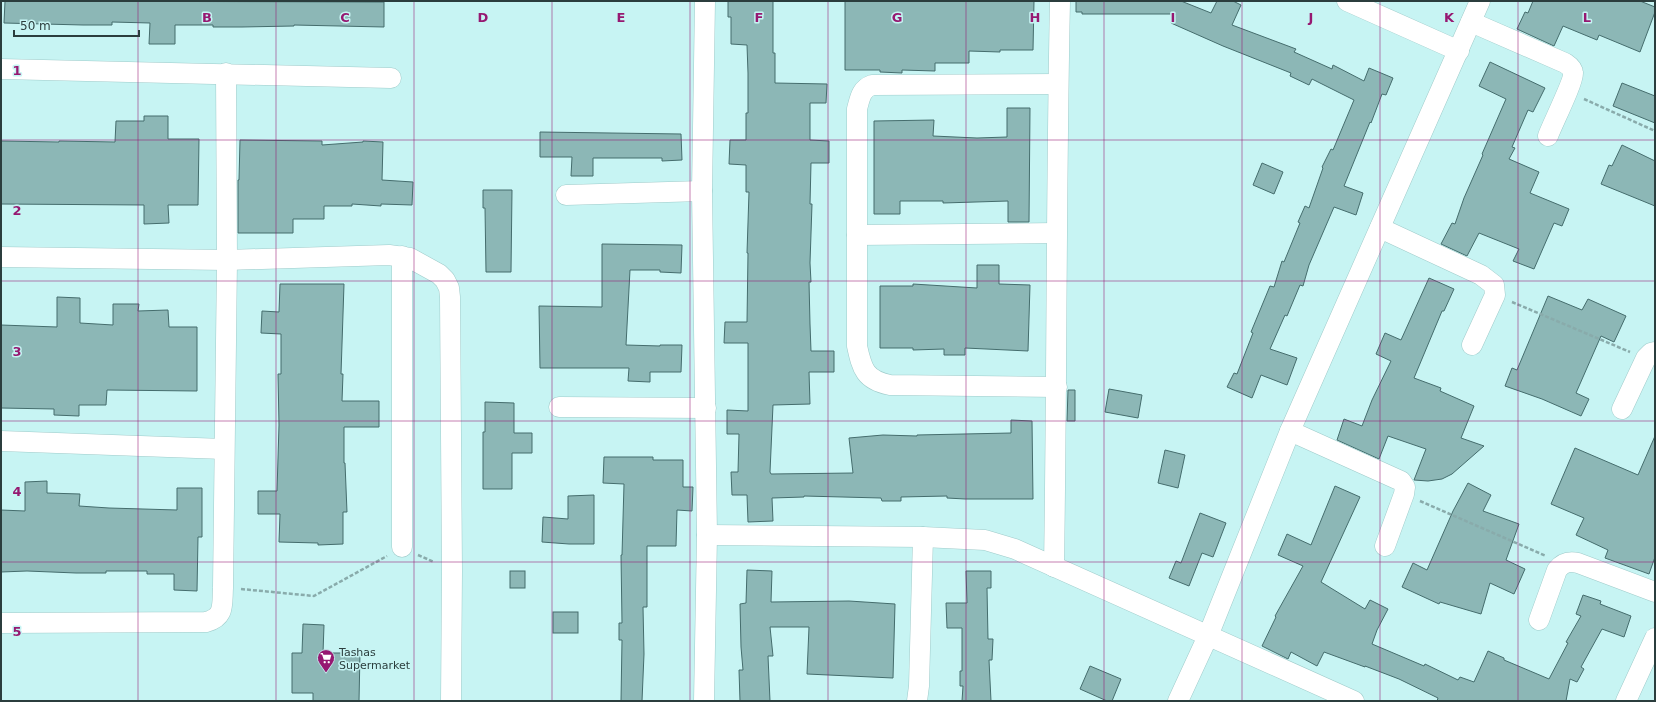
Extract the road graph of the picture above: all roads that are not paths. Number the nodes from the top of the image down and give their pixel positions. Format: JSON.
{"nodes":[{"id":1,"x":705,"y":1,"type":"edge"},
{"id":2,"x":1060,"y":1,"type":"edge"},
{"id":3,"x":1347,"y":1,"type":"edge"},
{"id":4,"x":1480,"y":1,"type":"edge"},
{"id":5,"x":1471,"y":22,"type":"junction"},
{"id":6,"x":1459,"y":51,"type":"junction"},
{"id":7,"x":1,"y":68,"type":"edge"},
{"id":8,"x":226,"y":73,"type":"junction"},
{"id":9,"x":391,"y":78,"type":"dead end"},
{"id":10,"x":1058,"y":84,"type":"junction"},
{"id":11,"x":1548,"y":136,"type":"dead end"},
{"id":12,"x":702,"y":191,"type":"junction"},
{"id":13,"x":566,"y":195,"type":"dead end"},
{"id":14,"x":1380,"y":228,"type":"junction"},
{"id":15,"x":1056,"y":233,"type":"junction"},
{"id":16,"x":857,"y":235,"type":"junction"},
{"id":17,"x":402,"y":256,"type":"junction"},
{"id":18,"x":1,"y":258,"type":"edge"},
{"id":19,"x":227,"y":260,"type":"junction"},
{"id":20,"x":1472,"y":345,"type":"dead end"},
{"id":21,"x":1650,"y":355,"type":"edge"},
{"id":22,"x":1057,"y":387,"type":"junction"},
{"id":23,"x":559,"y":407,"type":"dead end"},
{"id":24,"x":706,"y":408,"type":"junction"},
{"id":25,"x":1622,"y":409,"type":"dead end"},
{"id":26,"x":1290,"y":431,"type":"junction"},
{"id":27,"x":1,"y":441,"type":"edge"},
{"id":28,"x":224,"y":449,"type":"junction"},
{"id":29,"x":707,"y":535,"type":"junction"},
{"id":30,"x":923,"y":537,"type":"junction"},
{"id":31,"x":1385,"y":546,"type":"dead end"},
{"id":32,"x":402,"y":548,"type":"road end"},
{"id":33,"x":1054,"y":567,"type":"junction"},
{"id":34,"x":1655,"y":592,"type":"edge"},
{"id":35,"x":1539,"y":620,"type":"dead end"},
{"id":36,"x":1,"y":623,"type":"edge"},
{"id":37,"x":1208,"y":636,"type":"junction"},
{"id":38,"x":1655,"y":638,"type":"edge"},
{"id":39,"x":1349,"y":700,"type":"edge"},
{"id":40,"x":451,"y":701,"type":"edge"},
{"id":41,"x":704,"y":701,"type":"edge"},
{"id":42,"x":917,"y":701,"type":"edge"},
{"id":43,"x":1178,"y":701,"type":"edge"},
{"id":44,"x":1626,"y":701,"type":"edge"}],
"edges":[{"from":1,"to":12,"type":"street"},
{"from":2,"to":10,"type":"street"},
{"from":3,"to":6,"type":"street"},
{"from":4,"to":5,"type":"street"},
{"from":5,"to":6,"type":"street"},
{"from":5,"to":11,"type":"street"},
{"from":6,"to":14,"type":"street"},
{"from":7,"to":8,"type":"street"},
{"from":8,"to":9,"type":"street"},
{"from":8,"to":19,"type":"street"},
{"from":10,"to":15,"type":"street"},
{"from":10,"to":16,"type":"street"},
{"from":12,"to":13,"type":"street"},
{"from":12,"to":24,"type":"street"},
{"from":14,"to":20,"type":"street"},
{"from":14,"to":26,"type":"street"},
{"from":15,"to":16,"type":"street"},
{"from":15,"to":22,"type":"street"},
{"from":16,"to":22,"type":"street"},
{"from":17,"to":19,"type":"street"},
{"from":17,"to":32,"type":"street"},
{"from":17,"to":40,"type":"street"},
{"from":18,"to":19,"type":"street"},
{"from":19,"to":28,"type":"street"},
{"from":21,"to":25,"type":"street"},
{"from":22,"to":33,"type":"street"},
{"from":23,"to":24,"type":"street"},
{"from":24,"to":29,"type":"street"},
{"from":26,"to":31,"type":"street"},
{"from":26,"to":37,"type":"street"},
{"from":27,"to":28,"type":"street"},
{"from":28,"to":36,"type":"street"},
{"from":29,"to":30,"type":"street"},
{"from":29,"to":41,"type":"street"},
{"from":30,"to":33,"type":"street"},
{"from":30,"to":42,"type":"street"},
{"from":33,"to":37,"type":"street"},
{"from":34,"to":35,"type":"street"},
{"from":37,"to":39,"type":"street"},
{"from":37,"to":43,"type":"street"},
{"from":38,"to":44,"type":"street"}]}
